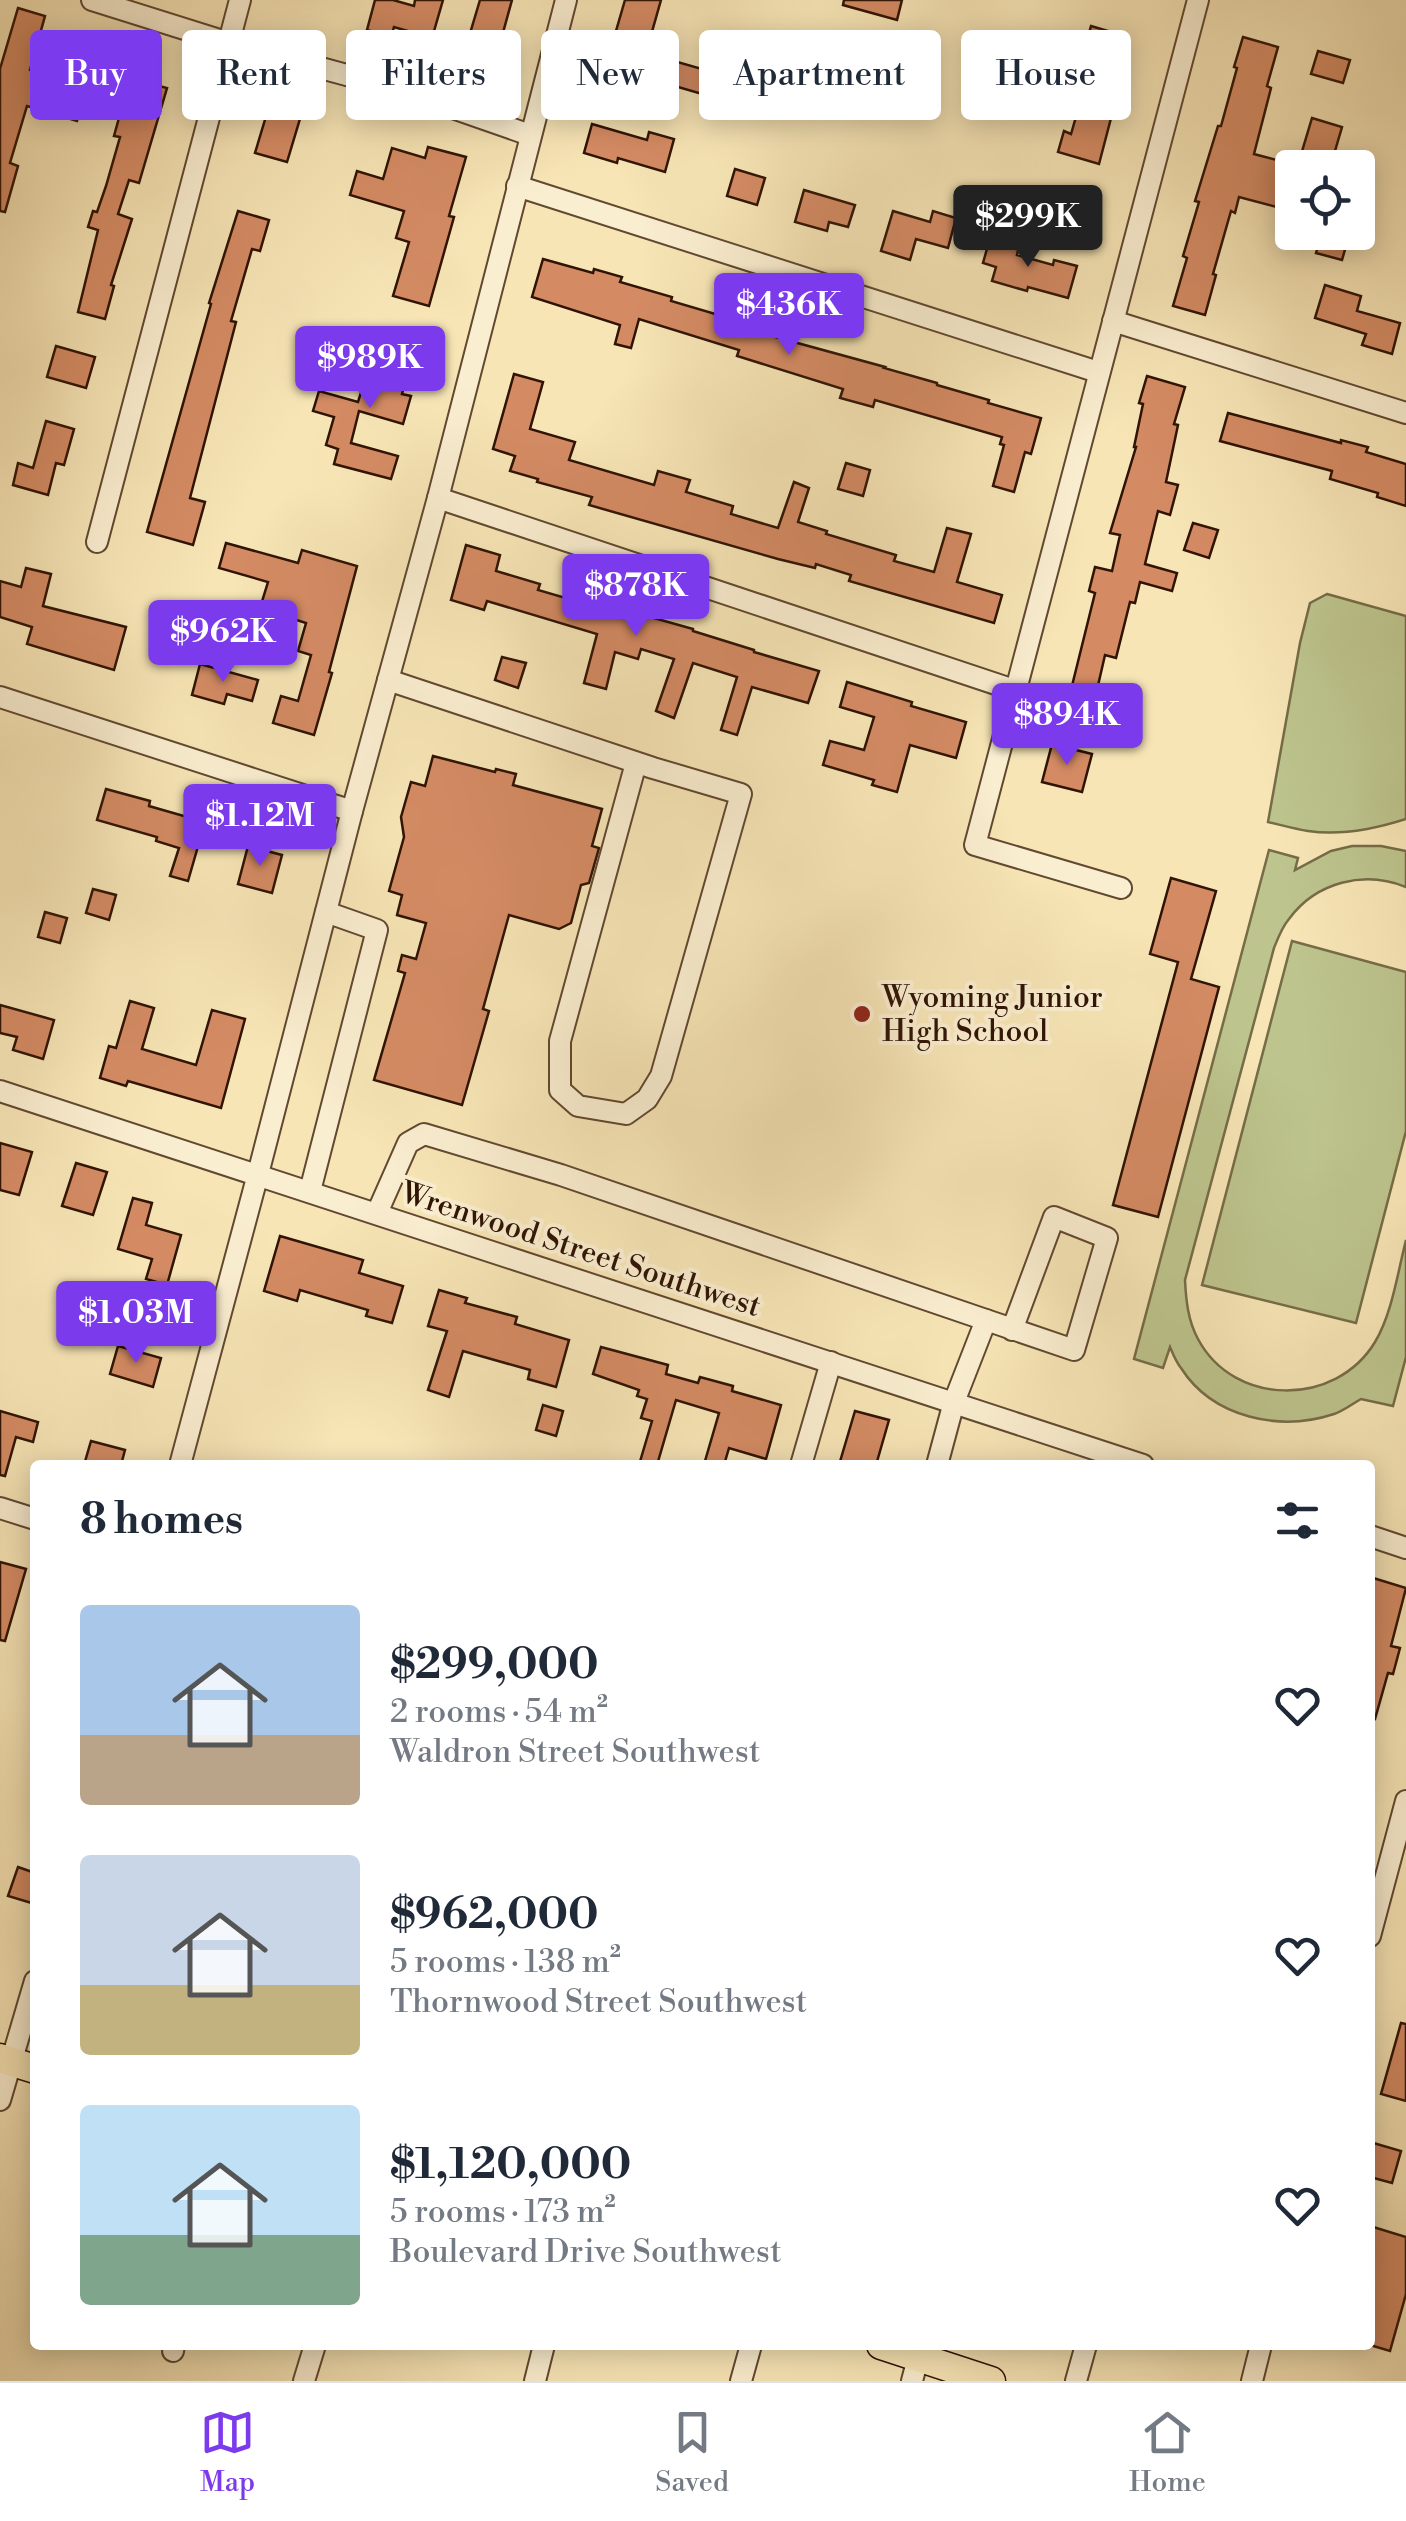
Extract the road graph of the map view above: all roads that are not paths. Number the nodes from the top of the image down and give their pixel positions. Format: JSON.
{"nodes":[{"id":1,"x":92,"y":0,"type":"edge"},
{"id":2,"x":240,"y":0,"type":"edge"},
{"id":3,"x":566,"y":0,"type":"edge"},
{"id":4,"x":1198,"y":0,"type":"edge"},
{"id":5,"x":188,"y":30,"type":"edge"},
{"id":6,"x":232,"y":30,"type":"edge"},
{"id":7,"x":326,"y":69,"type":"edge"},
{"id":8,"x":209,"y":120,"type":"edge"},
{"id":9,"x":530,"y":135,"type":"junction"},
{"id":10,"x":518,"y":186,"type":"junction"},
{"id":11,"x":1114,"y":321,"type":"junction"},
{"id":12,"x":1098,"y":372,"type":"junction"},
{"id":13,"x":1406,"y":413,"type":"edge"},
{"id":14,"x":438,"y":498,"type":"junction"},
{"id":15,"x":97,"y":542,"type":"dead end"},
{"id":16,"x":388,"y":680,"type":"junction"},
{"id":17,"x":1017,"y":691,"type":"junction"},
{"id":18,"x":0,"y":697,"type":"edge"},
{"id":19,"x":636,"y":763,"type":"junction"},
{"id":20,"x":352,"y":811,"type":"junction"},
{"id":21,"x":1121,"y":888,"type":"dead end"},
{"id":22,"x":326,"y":912,"type":"junction"},
{"id":23,"x":0,"y":1091,"type":"edge"},
{"id":24,"x":258,"y":1174,"type":"junction"},
{"id":25,"x":310,"y":1191,"type":"junction"},
{"id":26,"x":377,"y":1213,"type":"junction"},
{"id":27,"x":986,"y":1320,"type":"junction"},
{"id":28,"x":1012,"y":1330,"type":"junction"},
{"id":29,"x":831,"y":1362,"type":"junction"},
{"id":30,"x":954,"y":1402,"type":"junction"},
{"id":31,"x":181,"y":1460,"type":"edge"},
{"id":32,"x":802,"y":1460,"type":"edge"},
{"id":33,"x":938,"y":1460,"type":"edge"},
{"id":34,"x":1128,"y":1460,"type":"edge"},
{"id":35,"x":0,"y":1508,"type":"edge"},
{"id":36,"x":30,"y":1517,"type":"edge"},
{"id":37,"x":1375,"y":1538,"type":"edge"},
{"id":38,"x":1406,"y":1548,"type":"edge"},
{"id":39,"x":1406,"y":1801,"type":"edge"},
{"id":40,"x":1375,"y":1917,"type":"edge"},
{"id":41,"x":30,"y":2003,"type":"edge"},
{"id":42,"x":16,"y":2063,"type":"edge"},
{"id":43,"x":0,"y":2100,"type":"edge"},
{"id":44,"x":313,"y":2350,"type":"edge"},
{"id":45,"x":543,"y":2350,"type":"edge"},
{"id":46,"x":750,"y":2350,"type":"edge"},
{"id":47,"x":893,"y":2350,"type":"edge"},
{"id":48,"x":1085,"y":2350,"type":"edge"},
{"id":49,"x":1260,"y":2350,"type":"edge"},
{"id":50,"x":915,"y":2369,"type":"edge"},
{"id":51,"x":304,"y":2381,"type":"edge"},
{"id":52,"x":536,"y":2381,"type":"edge"},
{"id":53,"x":741,"y":2381,"type":"edge"},
{"id":54,"x":991,"y":2381,"type":"edge"},
{"id":55,"x":1076,"y":2381,"type":"edge"},
{"id":56,"x":1252,"y":2381,"type":"edge"}],
"edges":[{"from":1,"to":5,"type":"street"},
{"from":2,"to":6,"type":"street"},
{"from":3,"to":9,"type":"street"},
{"from":4,"to":11,"type":"street"},
{"from":7,"to":9,"type":"street"},
{"from":8,"to":15,"type":"street"},
{"from":9,"to":10,"type":"street"},
{"from":10,"to":12,"type":"street"},
{"from":10,"to":14,"type":"street"},
{"from":11,"to":12,"type":"street"},
{"from":11,"to":13,"type":"street"},
{"from":12,"to":17,"type":"street"},
{"from":14,"to":16,"type":"street"},
{"from":14,"to":17,"type":"street"},
{"from":16,"to":19,"type":"street"},
{"from":16,"to":20,"type":"street"},
{"from":17,"to":21,"type":"street"},
{"from":18,"to":20,"type":"street"},
{"from":19,"to":19,"type":"street"},
{"from":20,"to":22,"type":"street"},
{"from":22,"to":24,"type":"street"},
{"from":22,"to":25,"type":"street"},
{"from":23,"to":24,"type":"street","name":"Wrenwood Street Southwest"},
{"from":24,"to":25,"type":"street","name":"Wrenwood Street Southwest"},
{"from":24,"to":31,"type":"street"},
{"from":25,"to":26,"type":"street","name":"Wrenwood Street Southwest"},
{"from":26,"to":27,"type":"street"},
{"from":26,"to":29,"type":"street","name":"Wrenwood Street Southwest"},
{"from":27,"to":28,"type":"street"},
{"from":27,"to":30,"type":"street"},
{"from":28,"to":28,"type":"street"},
{"from":29,"to":30,"type":"street","name":"Wrenwood Street Southwest"},
{"from":29,"to":32,"type":"street"},
{"from":30,"to":33,"type":"street"},
{"from":30,"to":34,"type":"street","name":"Wrenwood Street Southwest"},
{"from":35,"to":36,"type":"street"},
{"from":37,"to":38,"type":"street"},
{"from":39,"to":40,"type":"street"},
{"from":41,"to":42,"type":"street"},
{"from":42,"to":43,"type":"street"},
{"from":44,"to":51,"type":"street"},
{"from":45,"to":52,"type":"street"},
{"from":46,"to":53,"type":"street"},
{"from":47,"to":50,"type":"main road"},
{"from":48,"to":55,"type":"street"},
{"from":49,"to":56,"type":"street"},
{"from":50,"to":54,"type":"main road"}]}
